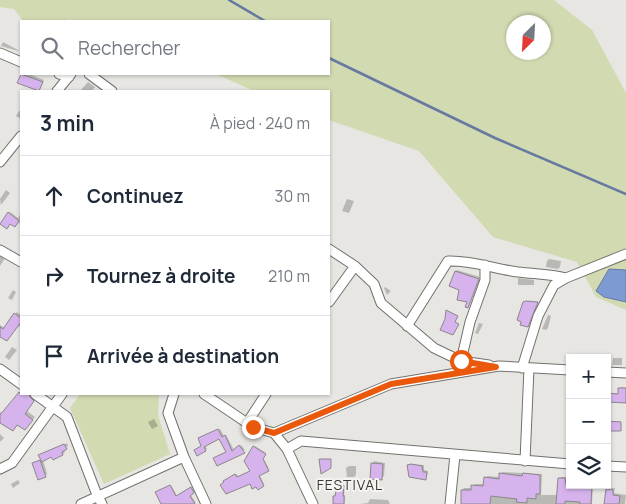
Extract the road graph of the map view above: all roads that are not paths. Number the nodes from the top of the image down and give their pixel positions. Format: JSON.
{"nodes":[{"id":1,"x":0,"y":53,"type":"edge"},
{"id":2,"x":20,"y":62,"type":"edge"},
{"id":3,"x":70,"y":75,"type":"edge"},
{"id":4,"x":90,"y":75,"type":"edge"},
{"id":5,"x":58,"y":90,"type":"edge"},
{"id":6,"x":111,"y":90,"type":"edge"},
{"id":7,"x":20,"y":137,"type":"edge"},
{"id":8,"x":0,"y":162,"type":"edge"},
{"id":9,"x":0,"y":250,"type":"edge"},
{"id":10,"x":330,"y":250,"type":"edge"},
{"id":11,"x":626,"y":254,"type":"edge"},
{"id":12,"x":20,"y":261,"type":"edge"},
{"id":13,"x":486,"y":265,"type":"junction"},
{"id":14,"x":355,"y":266,"type":"junction"},
{"id":15,"x":566,"y":278,"type":"junction"},
{"id":16,"x":330,"y":301,"type":"edge"},
{"id":17,"x":406,"y":326,"type":"junction"},
{"id":18,"x":461,"y":361,"type":"junction"},
{"id":19,"x":496,"y":367,"type":"junction"},
{"id":20,"x":525,"y":368,"type":"junction"},
{"id":21,"x":0,"y":369,"type":"edge"},
{"id":22,"x":566,"y":370,"type":"edge"},
{"id":23,"x":611,"y":372,"type":"edge"},
{"id":24,"x":626,"y":373,"type":"edge"},
{"id":25,"x":20,"y":383,"type":"edge"},
{"id":26,"x":36,"y":395,"type":"edge"},
{"id":27,"x":61,"y":395,"type":"edge"},
{"id":28,"x":174,"y":395,"type":"edge"},
{"id":29,"x":205,"y":395,"type":"edge"},
{"id":30,"x":265,"y":395,"type":"edge"},
{"id":31,"x":53,"y":406,"type":"junction"},
{"id":32,"x":247,"y":423,"type":"junction"},
{"id":33,"x":274,"y":433,"type":"junction"},
{"id":34,"x":287,"y":449,"type":"junction"},
{"id":35,"x":455,"y":454,"type":"junction"},
{"id":36,"x":184,"y":457,"type":"junction"},
{"id":37,"x":525,"y":461,"type":"junction"},
{"id":38,"x":566,"y":464,"type":"edge"},
{"id":39,"x":611,"y":466,"type":"edge"},
{"id":40,"x":626,"y":467,"type":"edge"},
{"id":41,"x":0,"y":469,"type":"edge"},
{"id":42,"x":97,"y":500,"type":"edge"},
{"id":43,"x":81,"y":504,"type":"edge"},
{"id":44,"x":102,"y":504,"type":"edge"},
{"id":45,"x":206,"y":504,"type":"edge"},
{"id":46,"x":313,"y":504,"type":"edge"},
{"id":47,"x":450,"y":504,"type":"edge"}],
"edges":[{"from":1,"to":2,"type":"street"},
{"from":3,"to":5,"type":"street"},
{"from":4,"to":6,"type":"street"},
{"from":7,"to":8,"type":"street"},
{"from":9,"to":12,"type":"street"},
{"from":10,"to":14,"type":"street"},
{"from":11,"to":15,"type":"street"},
{"from":13,"to":15,"type":"street"},
{"from":13,"to":17,"type":"street"},
{"from":13,"to":18,"type":"street"},
{"from":14,"to":16,"type":"street"},
{"from":14,"to":17,"type":"street"},
{"from":15,"to":20,"type":"street"},
{"from":17,"to":18,"type":"street"},
{"from":18,"to":19,"type":"street"},
{"from":19,"to":20,"type":"street"},
{"from":19,"to":33,"type":"street"},
{"from":20,"to":22,"type":"street"},
{"from":20,"to":37,"type":"street"},
{"from":21,"to":25,"type":"street"},
{"from":23,"to":24,"type":"street"},
{"from":26,"to":31,"type":"street"},
{"from":27,"to":31,"type":"street"},
{"from":28,"to":36,"type":"street"},
{"from":29,"to":32,"type":"street"},
{"from":30,"to":32,"type":"street"},
{"from":31,"to":41,"type":"street"},
{"from":31,"to":42,"type":"street"},
{"from":32,"to":33,"type":"street"},
{"from":33,"to":34,"type":"street"},
{"from":34,"to":35,"type":"street"},
{"from":34,"to":46,"type":"street"},
{"from":35,"to":37,"type":"street"},
{"from":35,"to":47,"type":"street"},
{"from":36,"to":42,"type":"street"},
{"from":36,"to":45,"type":"street"},
{"from":37,"to":38,"type":"street"},
{"from":39,"to":40,"type":"street"},
{"from":42,"to":43,"type":"street"},
{"from":42,"to":44,"type":"street"}]}
